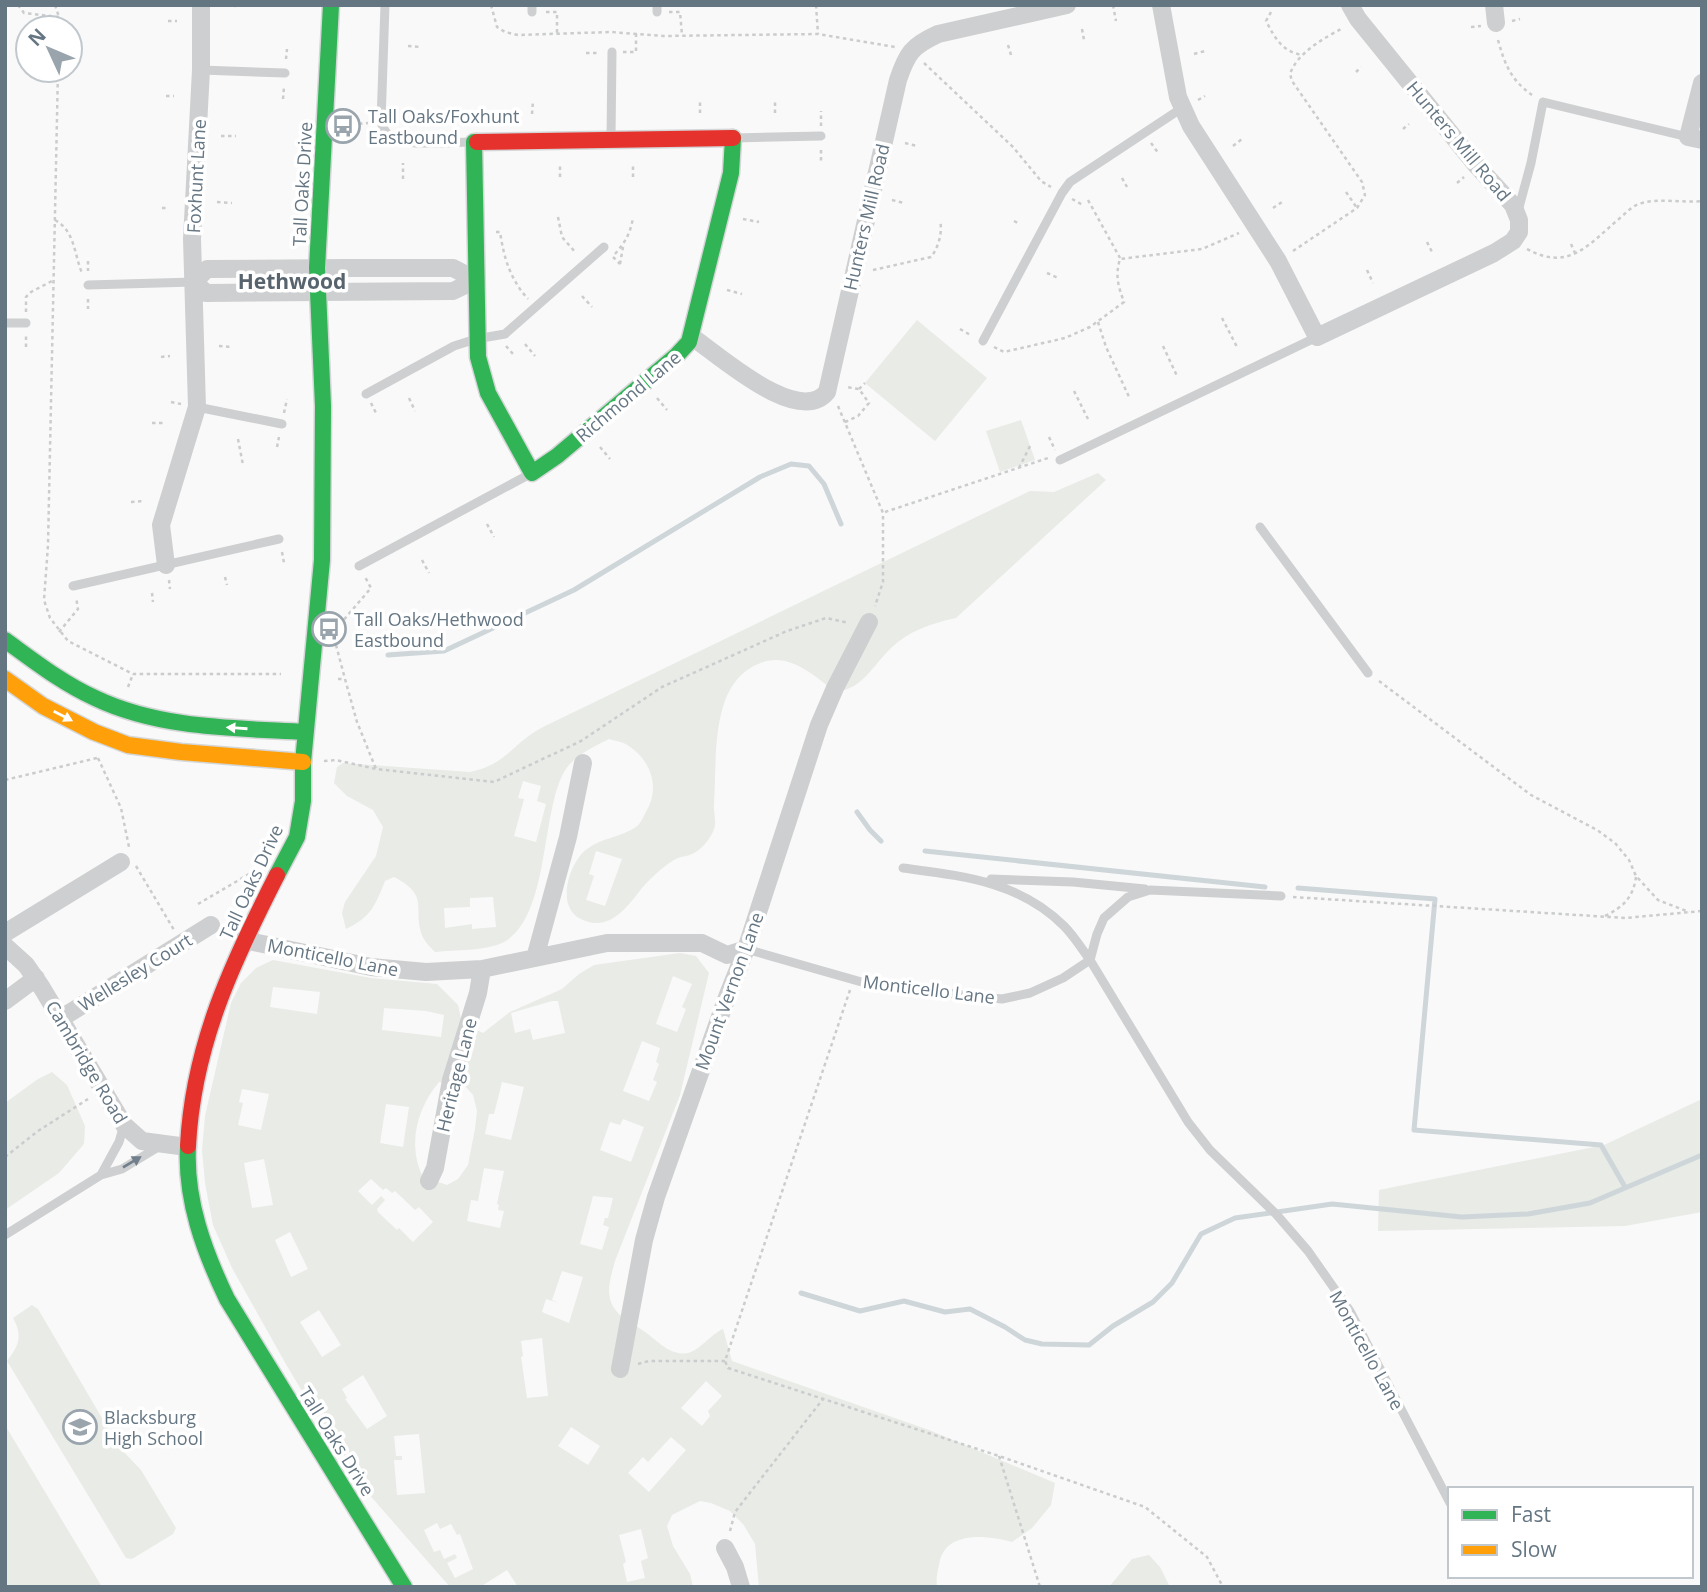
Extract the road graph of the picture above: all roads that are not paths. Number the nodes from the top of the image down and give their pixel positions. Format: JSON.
{"nodes":[{"id":1,"x":201,"y":5,"type":"edge"},
{"id":2,"x":331,"y":5,"type":"edge"},
{"id":3,"x":385,"y":5,"type":"edge"},
{"id":4,"x":1067,"y":5,"type":"edge"},
{"id":5,"x":1161,"y":5,"type":"edge"},
{"id":6,"x":1350,"y":5,"type":"edge"},
{"id":7,"x":612,"y":52,"type":"dead end"},
{"id":8,"x":201,"y":70,"type":"junction"},
{"id":9,"x":285,"y":73,"type":"dead end"},
{"id":10,"x":1702,"y":83,"type":"edge"},
{"id":11,"x":1182,"y":108,"type":"junction"},
{"id":12,"x":821,"y":136,"type":"dead end"},
{"id":13,"x":733,"y":138,"type":"junction"},
{"id":14,"x":611,"y":139,"type":"junction"},
{"id":15,"x":1695,"y":139,"type":"edge"},
{"id":16,"x":474,"y":142,"type":"junction"},
{"id":17,"x":1517,"y":214,"type":"junction"},
{"id":18,"x":604,"y":247,"type":"dead end"},
{"id":19,"x":317,"y":268,"type":"junction"},
{"id":20,"x":475,"y":280,"type":"junction"},
{"id":21,"x":194,"y":282,"type":"junction"},
{"id":22,"x":88,"y":285,"type":"road end"},
{"id":23,"x":317,"y":292,"type":"junction"},
{"id":24,"x":5,"y":323,"type":"edge"},
{"id":25,"x":26,"y":323,"type":"dead end"},
{"id":26,"x":692,"y":337,"type":"junction"},
{"id":27,"x":1317,"y":337,"type":"junction"},
{"id":28,"x":476,"y":339,"type":"junction"},
{"id":29,"x":982,"y":341,"type":"dead end"},
{"id":30,"x":366,"y":394,"type":"dead end"},
{"id":31,"x":192,"y":406,"type":"junction"},
{"id":32,"x":282,"y":424,"type":"dead end"},
{"id":33,"x":1060,"y":460,"type":"road end"},
{"id":34,"x":532,"y":473,"type":"junction"},
{"id":35,"x":1260,"y":527,"type":"dead end"},
{"id":36,"x":279,"y":539,"type":"dead end"},
{"id":37,"x":166,"y":565,"type":"junction"},
{"id":38,"x":359,"y":566,"type":"dead end"},
{"id":39,"x":73,"y":586,"type":"dead end"},
{"id":40,"x":869,"y":622,"type":"road end"},
{"id":41,"x":5,"y":640,"type":"edge"},
{"id":42,"x":1368,"y":673,"type":"road end"},
{"id":43,"x":5,"y":679,"type":"edge"},
{"id":44,"x":305,"y":732,"type":"junction"},
{"id":45,"x":303,"y":762,"type":"junction"},
{"id":46,"x":583,"y":763,"type":"dead end"},
{"id":47,"x":121,"y":862,"type":"dead end"},
{"id":48,"x":903,"y":868,"type":"dead end"},
{"id":49,"x":975,"y":878,"type":"junction"},
{"id":50,"x":1150,"y":890,"type":"junction"},
{"id":51,"x":1281,"y":897,"type":"road end"},
{"id":52,"x":211,"y":925,"type":"dead end"},
{"id":53,"x":5,"y":933,"type":"edge"},
{"id":54,"x":244,"y":940,"type":"junction"},
{"id":55,"x":5,"y":946,"type":"edge"},
{"id":56,"x":746,"y":949,"type":"junction"},
{"id":57,"x":535,"y":958,"type":"junction"},
{"id":58,"x":1090,"y":960,"type":"junction"},
{"id":59,"x":482,"y":969,"type":"junction"},
{"id":60,"x":36,"y":978,"type":"junction"},
{"id":61,"x":5,"y":1001,"type":"edge"},
{"id":62,"x":60,"y":1019,"type":"junction"},
{"id":63,"x":124,"y":1125,"type":"junction"},
{"id":64,"x":162,"y":1145,"type":"junction"},
{"id":65,"x":187,"y":1147,"type":"junction"},
{"id":66,"x":101,"y":1175,"type":"junction"},
{"id":67,"x":429,"y":1181,"type":"dead end"},
{"id":68,"x":5,"y":1235,"type":"edge"},
{"id":69,"x":620,"y":1369,"type":"dead end"},
{"id":70,"x":1448,"y":1499,"type":"edge"},
{"id":71,"x":725,"y":1548,"type":"road end"},
{"id":72,"x":404,"y":1587,"type":"edge"},
{"id":73,"x":741,"y":1587,"type":"edge"}],
"edges":[{"from":1,"to":8,"type":"street","name":"Foxhunt Lane"},
{"from":2,"to":19,"type":"street","name":"Tall Oaks Drive"},
{"from":3,"to":16,"type":"lane"},
{"from":4,"to":26,"type":"street","name":"Hunters Mill Road"},
{"from":5,"to":11,"type":"street"},
{"from":6,"to":17,"type":"street","name":"Hunters Mill Road"},
{"from":7,"to":14,"type":"lane"},
{"from":8,"to":9,"type":"lane"},
{"from":8,"to":21,"type":"street","name":"Foxhunt Lane"},
{"from":10,"to":15,"type":"street"},
{"from":11,"to":27,"type":"street"},
{"from":11,"to":29,"type":"lane"},
{"from":12,"to":13,"type":"lane"},
{"from":13,"to":14,"type":"street"},
{"from":13,"to":26,"type":"street","name":"Richmond Lane"},
{"from":14,"to":16,"type":"street"},
{"from":15,"to":17,"type":"lane"},
{"from":16,"to":20,"type":"street"},
{"from":17,"to":27,"type":"street","name":"Hunters Mill Road"},
{"from":18,"to":28,"type":"lane"},
{"from":19,"to":20,"type":"street"},
{"from":19,"to":21,"type":"street"},
{"from":19,"to":23,"type":"street","name":"Tall Oaks Drive"},
{"from":20,"to":23,"type":"street"},
{"from":20,"to":28,"type":"street"},
{"from":21,"to":22,"type":"lane"},
{"from":21,"to":23,"type":"street"},
{"from":21,"to":31,"type":"street","name":"Foxhunt Lane"},
{"from":23,"to":44,"type":"street","name":"Tall Oaks Drive"},
{"from":24,"to":25,"type":"lane"},
{"from":26,"to":34,"type":"street","name":"Richmond Lane"},
{"from":27,"to":33,"type":"lane"},
{"from":28,"to":30,"type":"lane"},
{"from":28,"to":34,"type":"street"},
{"from":31,"to":32,"type":"lane"},
{"from":31,"to":37,"type":"street","name":"Foxhunt Lane"},
{"from":34,"to":38,"type":"lane","name":"Richmond Lane"},
{"from":35,"to":42,"type":"lane"},
{"from":36,"to":37,"type":"lane"},
{"from":37,"to":39,"type":"lane"},
{"from":40,"to":56,"type":"street","name":"Mount Vernon Lane"},
{"from":44,"to":41,"type":"street","one_way":true},
{"from":43,"to":45,"type":"street","one_way":true},
{"from":44,"to":45,"type":"street","name":"Tall Oaks Drive"},
{"from":45,"to":54,"type":"street","name":"Tall Oaks Drive"},
{"from":46,"to":57,"type":"street"},
{"from":47,"to":53,"type":"street"},
{"from":48,"to":49,"type":"lane"},
{"from":49,"to":50,"type":"lane"},
{"from":49,"to":58,"type":"lane"},
{"from":50,"to":51,"type":"lane"},
{"from":50,"to":58,"type":"lane"},
{"from":52,"to":62,"type":"street","name":"Wellesley Court"},
{"from":54,"to":59,"type":"street","name":"Monticello Lane"},
{"from":54,"to":65,"type":"street","name":"Tall Oaks Drive"},
{"from":55,"to":60,"type":"street","name":"Cambridge Road"},
{"from":56,"to":57,"type":"street","name":"Monticello Lane"},
{"from":56,"to":58,"type":"lane","name":"Monticello Lane"},
{"from":56,"to":69,"type":"street","name":"Mount Vernon Lane"},
{"from":57,"to":59,"type":"street","name":"Monticello Lane"},
{"from":58,"to":70,"type":"lane","name":"Monticello Lane"},
{"from":59,"to":67,"type":"street","name":"Heritage Lane"},
{"from":60,"to":61,"type":"street"},
{"from":60,"to":62,"type":"street","name":"Cambridge Road"},
{"from":62,"to":63,"type":"street","name":"Cambridge Road"},
{"from":63,"to":64,"type":"street","name":"Cambridge Road"},
{"from":63,"to":66,"type":"lane"},
{"from":64,"to":65,"type":"street","name":"Cambridge Road"},
{"from":66,"to":64,"type":"lane","one_way":true},
{"from":65,"to":72,"type":"street","name":"Tall Oaks Drive"},
{"from":66,"to":68,"type":"lane"},
{"from":71,"to":73,"type":"street"}]}
